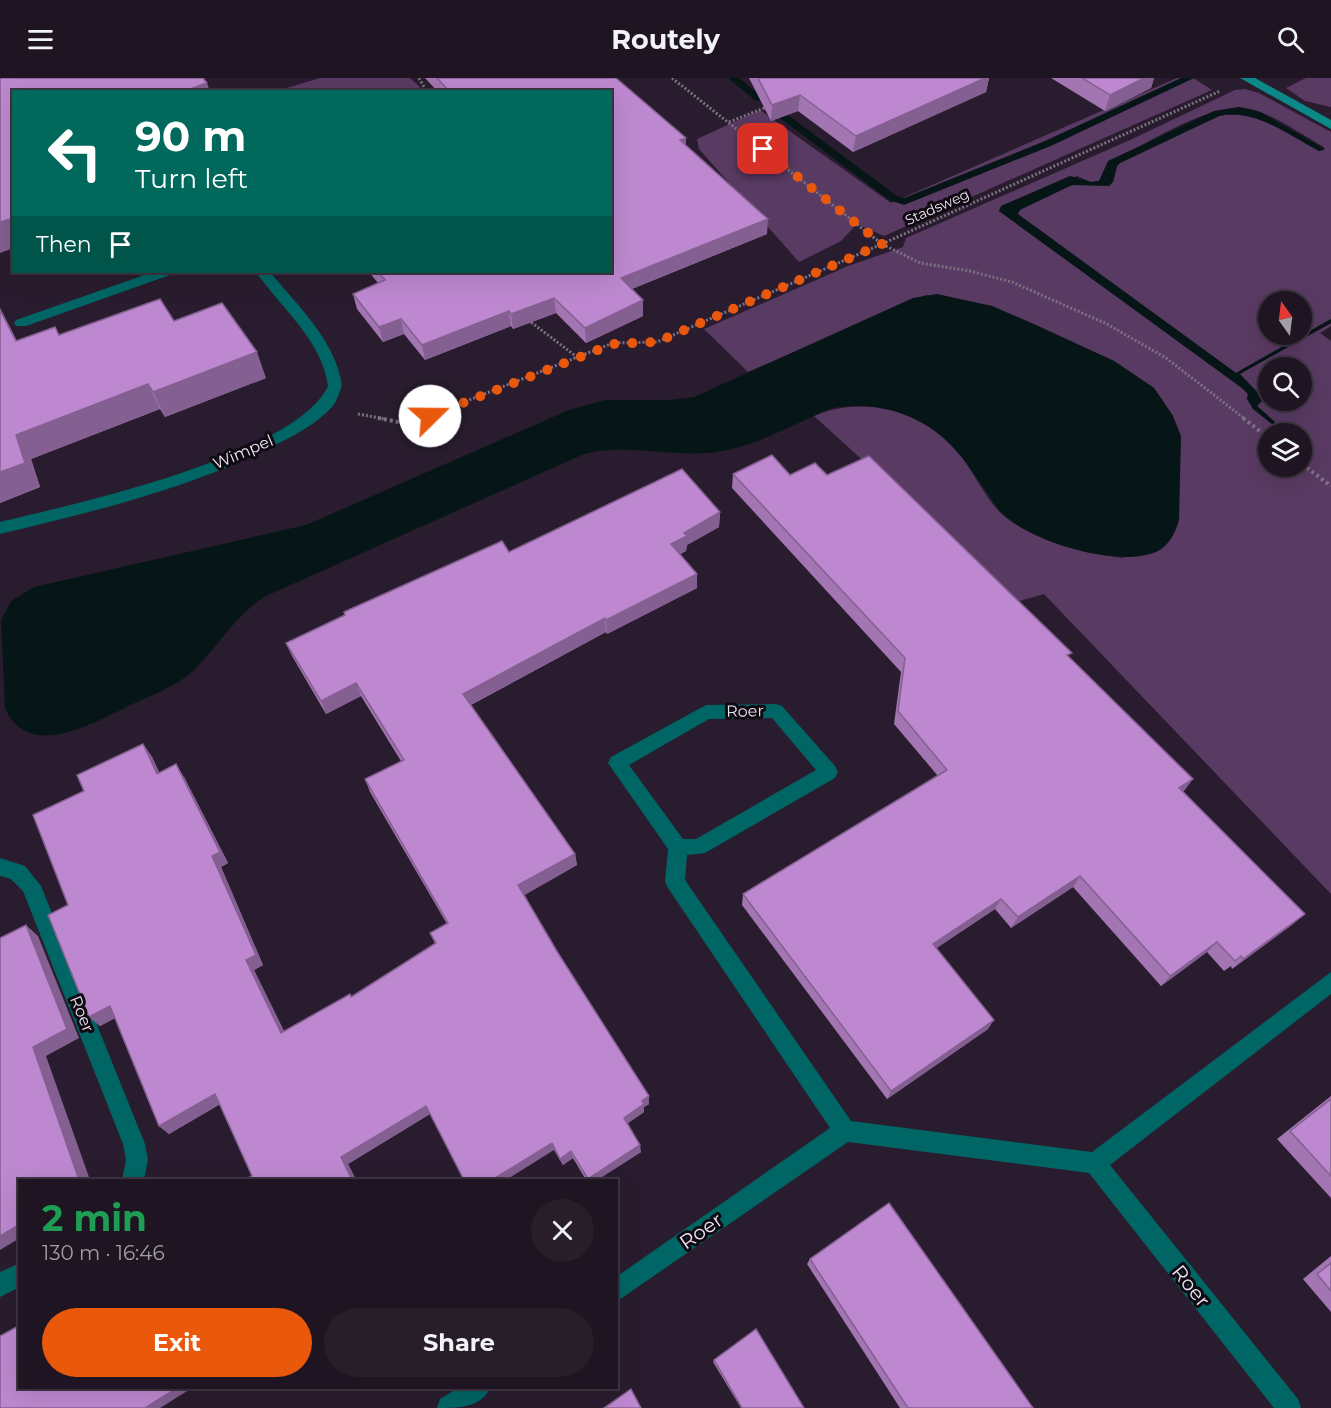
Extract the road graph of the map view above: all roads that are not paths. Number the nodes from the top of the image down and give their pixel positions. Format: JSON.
{"nodes":[{"id":1,"x":1246,"y":78,"type":"edge"},
{"id":2,"x":1331,"y":125,"type":"edge"},
{"id":3,"x":162,"y":273,"type":"edge"},
{"id":4,"x":264,"y":273,"type":"edge"},
{"id":5,"x":21,"y":323,"type":"dead end"},
{"id":6,"x":0,"y":528,"type":"edge"},
{"id":7,"x":678,"y":847,"type":"junction"},
{"id":8,"x":0,"y":867,"type":"edge"},
{"id":9,"x":1331,"y":982,"type":"edge"},
{"id":10,"x":845,"y":1131,"type":"junction"},
{"id":11,"x":1095,"y":1163,"type":"junction"},
{"id":12,"x":133,"y":1179,"type":"edge"},
{"id":13,"x":18,"y":1275,"type":"edge"},
{"id":14,"x":0,"y":1285,"type":"edge"},
{"id":15,"x":618,"y":1290,"type":"edge"},
{"id":16,"x":477,"y":1389,"type":"edge"},
{"id":17,"x":449,"y":1408,"type":"edge"},
{"id":18,"x":1289,"y":1408,"type":"edge"}],
"edges":[{"from":1,"to":2,"type":"street"},
{"from":3,"to":5,"type":"street"},
{"from":4,"to":6,"type":"street","name":"Wimpel"},
{"from":7,"to":7,"type":"street","name":"Roer"},
{"from":7,"to":10,"type":"street"},
{"from":8,"to":12,"type":"street","name":"Roer"},
{"from":9,"to":11,"type":"street"},
{"from":10,"to":11,"type":"street"},
{"from":10,"to":15,"type":"street","name":"Roer"},
{"from":11,"to":18,"type":"street","name":"Roer"},
{"from":13,"to":14,"type":"street"},
{"from":16,"to":17,"type":"street"}]}
